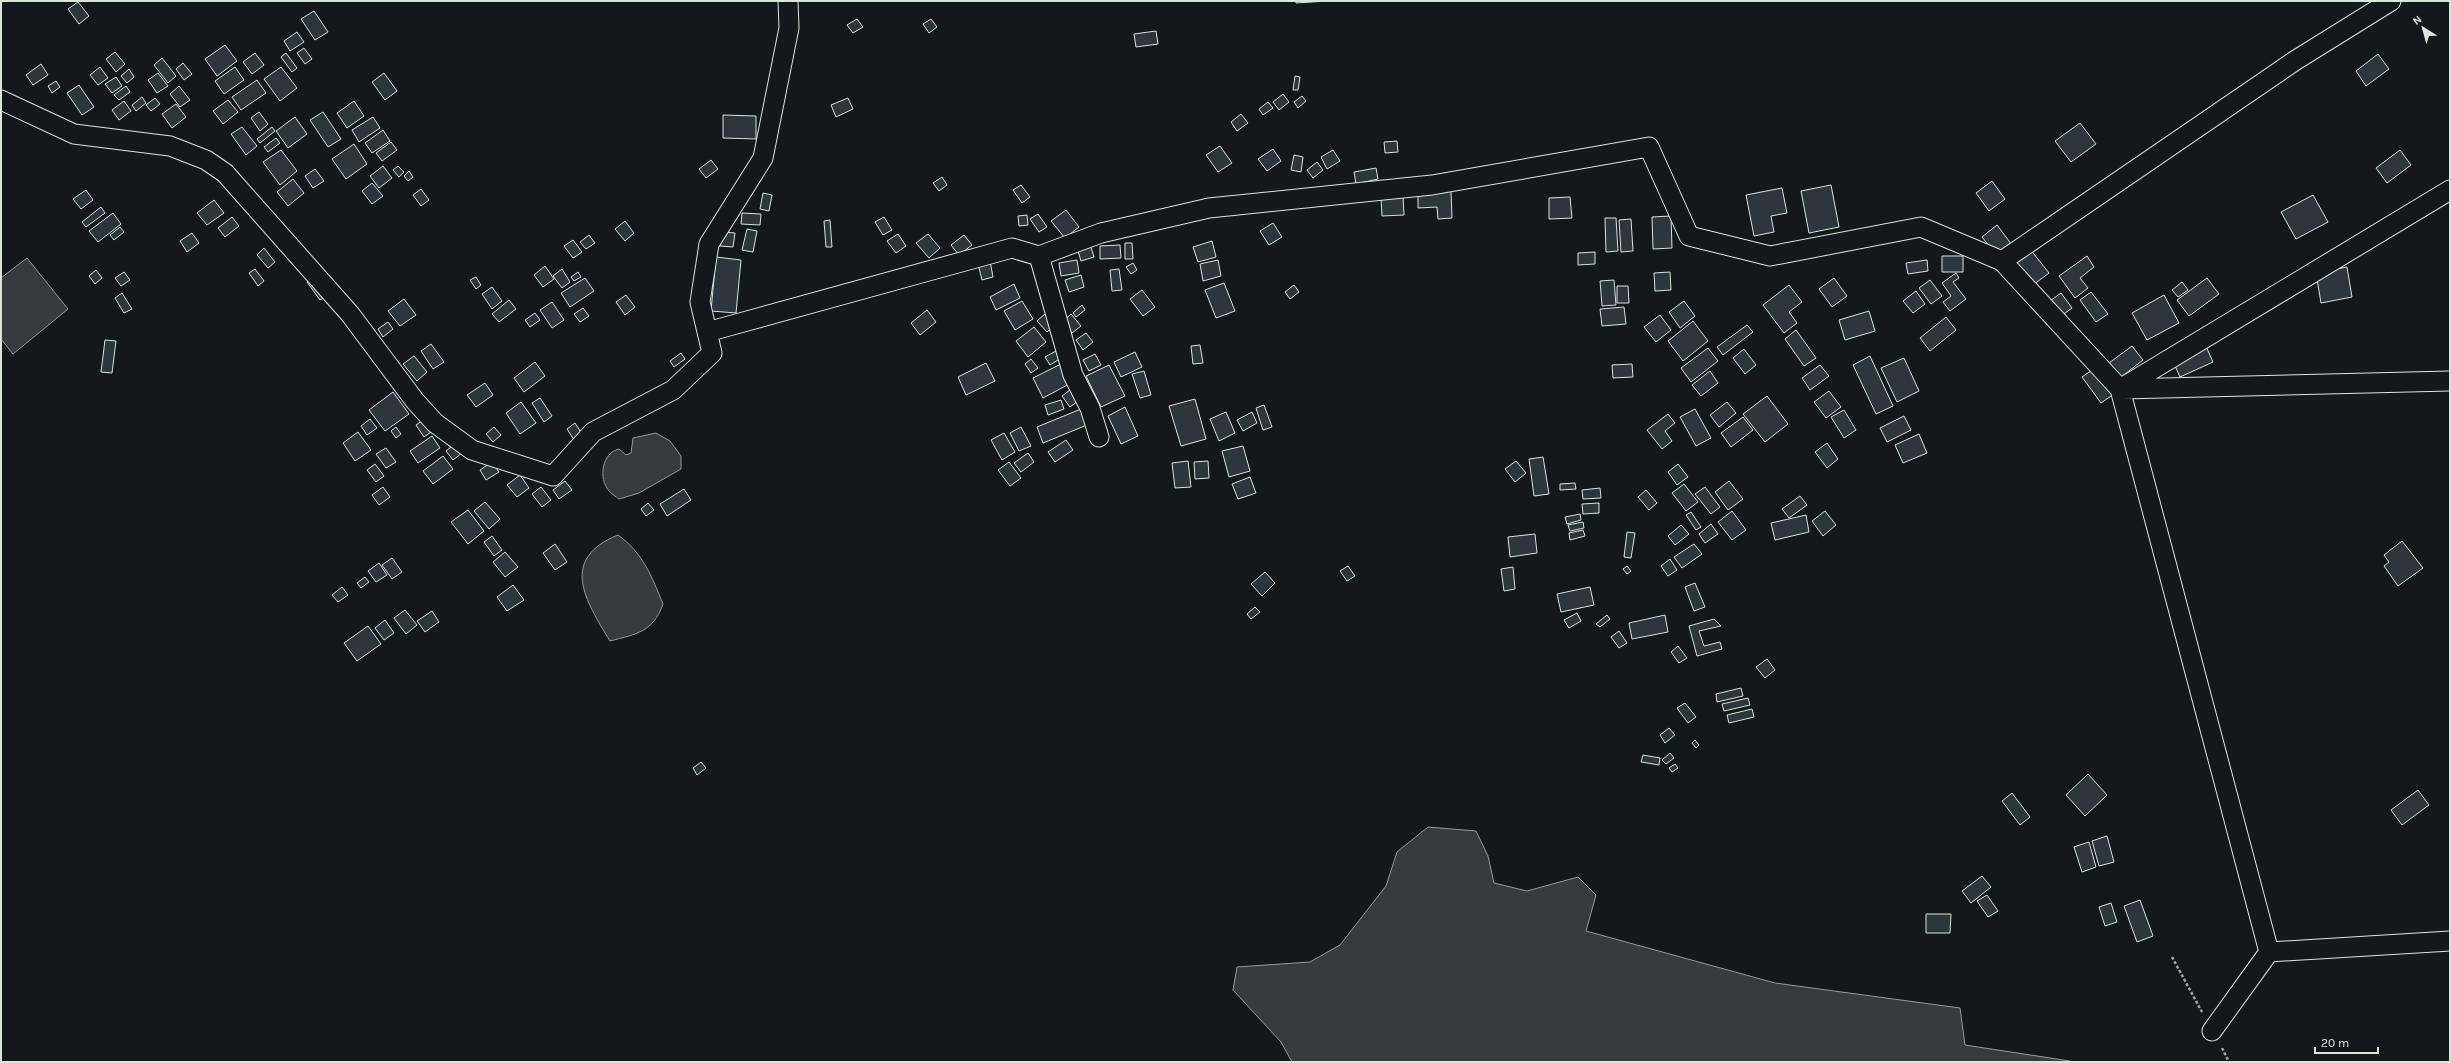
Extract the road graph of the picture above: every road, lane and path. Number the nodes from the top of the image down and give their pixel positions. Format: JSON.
{"nodes":[{"id":1,"x":788,"y":1,"type":"edge"},
{"id":2,"x":2391,"y":1,"type":"edge"},
{"id":3,"x":1,"y":100,"type":"edge"},
{"id":4,"x":2450,"y":190,"type":"edge"},
{"id":5,"x":1039,"y":256,"type":"junction"},
{"id":6,"x":2002,"y":261,"type":"junction"},
{"id":7,"x":707,"y":332,"type":"junction"},
{"id":8,"x":2450,"y":381,"type":"edge"},
{"id":9,"x":2120,"y":389,"type":"junction"},
{"id":10,"x":1099,"y":438,"type":"dead end"},
{"id":11,"x":2450,"y":941,"type":"edge"},
{"id":12,"x":2269,"y":952,"type":"junction"},
{"id":13,"x":2212,"y":1031,"type":"dead end"}],
"edges":[{"from":1,"to":7,"type":"street"},
{"from":2,"to":6,"type":"street"},
{"from":3,"to":7,"type":"street"},
{"from":4,"to":9,"type":"street"},
{"from":5,"to":6,"type":"street"},
{"from":5,"to":7,"type":"street"},
{"from":5,"to":10,"type":"street"},
{"from":6,"to":9,"type":"street"},
{"from":8,"to":9,"type":"street"},
{"from":9,"to":12,"type":"street"},
{"from":11,"to":12,"type":"street"},
{"from":12,"to":13,"type":"street"}]}
